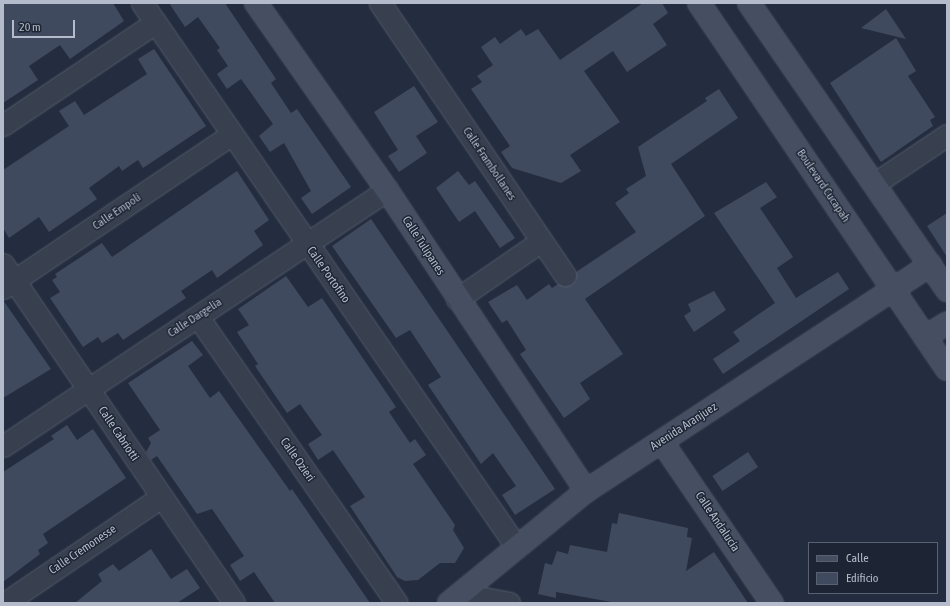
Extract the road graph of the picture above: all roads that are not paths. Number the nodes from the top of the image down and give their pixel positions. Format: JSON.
{"nodes":[{"id":1,"x":142,"y":3,"type":"edge"},
{"id":2,"x":256,"y":3,"type":"edge"},
{"id":3,"x":380,"y":3,"type":"edge"},
{"id":4,"x":699,"y":3,"type":"edge"},
{"id":5,"x":749,"y":3,"type":"edge"},
{"id":6,"x":155,"y":23,"type":"junction"},
{"id":7,"x":3,"y":125,"type":"edge"},
{"id":8,"x":231,"y":135,"type":"junction"},
{"id":9,"x":947,"y":135,"type":"edge"},
{"id":10,"x":874,"y":184,"type":"junction"},
{"id":11,"x":387,"y":190,"type":"junction"},
{"id":12,"x":541,"y":241,"type":"junction"},
{"id":13,"x":307,"y":243,"type":"junction"},
{"id":14,"x":930,"y":265,"type":"junction"},
{"id":15,"x":565,"y":275,"type":"dead end"},
{"id":16,"x":7,"y":277,"type":"edge"},
{"id":17,"x":892,"y":290,"type":"junction"},
{"id":18,"x":947,"y":290,"type":"edge"},
{"id":19,"x":457,"y":299,"type":"junction"},
{"id":20,"x":198,"y":317,"type":"junction"},
{"id":21,"x":947,"y":323,"type":"edge"},
{"id":22,"x":925,"y":337,"type":"junction"},
{"id":23,"x":945,"y":363,"type":"edge"},
{"id":24,"x":88,"y":388,"type":"junction"},
{"id":25,"x":662,"y":442,"type":"junction"},
{"id":26,"x":3,"y":446,"type":"edge"},
{"id":27,"x":586,"y":491,"type":"junction"},
{"id":28,"x":161,"y":497,"type":"junction"},
{"id":29,"x":516,"y":546,"type":"junction"},
{"id":30,"x":454,"y":598,"type":"edge"},
{"id":31,"x":5,"y":603,"type":"edge"},
{"id":32,"x":234,"y":603,"type":"edge"},
{"id":33,"x":397,"y":603,"type":"edge"},
{"id":34,"x":509,"y":603,"type":"edge"},
{"id":35,"x":772,"y":603,"type":"edge"}],
"edges":[{"from":1,"to":6,"type":"street","name":"Calle Portofino"},
{"from":2,"to":11,"type":"street","name":"Calle Tulipanes"},
{"from":3,"to":12,"type":"street","name":"Calle Frambollanes"},
{"from":4,"to":17,"type":"street","name":"Boulevard Cucapah"},
{"from":5,"to":10,"type":"street"},
{"from":6,"to":7,"type":"street"},
{"from":6,"to":8,"type":"street","name":"Calle Portofino"},
{"from":8,"to":13,"type":"street","name":"Calle Portofino"},
{"from":8,"to":16,"type":"street","name":"Calle Empoli"},
{"from":9,"to":10,"type":"street"},
{"from":10,"to":14,"type":"street"},
{"from":11,"to":13,"type":"street","name":"Calle Dargelia"},
{"from":11,"to":19,"type":"street","name":"Calle Tulipanes"},
{"from":12,"to":15,"type":"street","name":"Calle Frambollanes"},
{"from":12,"to":19,"type":"street"},
{"from":13,"to":20,"type":"street","name":"Calle Dargelia"},
{"from":13,"to":29,"type":"street","name":"Calle Portofino"},
{"from":14,"to":17,"type":"street","name":"Avenida Aranjuez"},
{"from":14,"to":18,"type":"street"},
{"from":16,"to":24,"type":"street","name":"Calle Cabriotti"},
{"from":17,"to":22,"type":"street","name":"Boulevard Cucapah"},
{"from":17,"to":25,"type":"street","name":"Avenida Aranjuez"},
{"from":19,"to":27,"type":"street","name":"Calle Tulipanes"},
{"from":20,"to":24,"type":"street","name":"Calle Dargelia"},
{"from":20,"to":33,"type":"street","name":"Calle Ozieri"},
{"from":21,"to":22,"type":"street"},
{"from":22,"to":23,"type":"street","name":"Boulevard Cucapah"},
{"from":24,"to":26,"type":"street","name":"Calle Dargelia"},
{"from":24,"to":28,"type":"street","name":"Calle Cabriotti"},
{"from":25,"to":27,"type":"street","name":"Avenida Aranjuez"},
{"from":25,"to":35,"type":"street","name":"Calle Andalucía"},
{"from":27,"to":29,"type":"street","name":"Avenida Aranjuez"},
{"from":28,"to":31,"type":"street","name":"Calle Cremonesse"},
{"from":28,"to":32,"type":"street","name":"Calle Cabriotti"},
{"from":29,"to":30,"type":"street","name":"Avenida Aranjuez"},
{"from":30,"to":34,"type":"street"}]}
